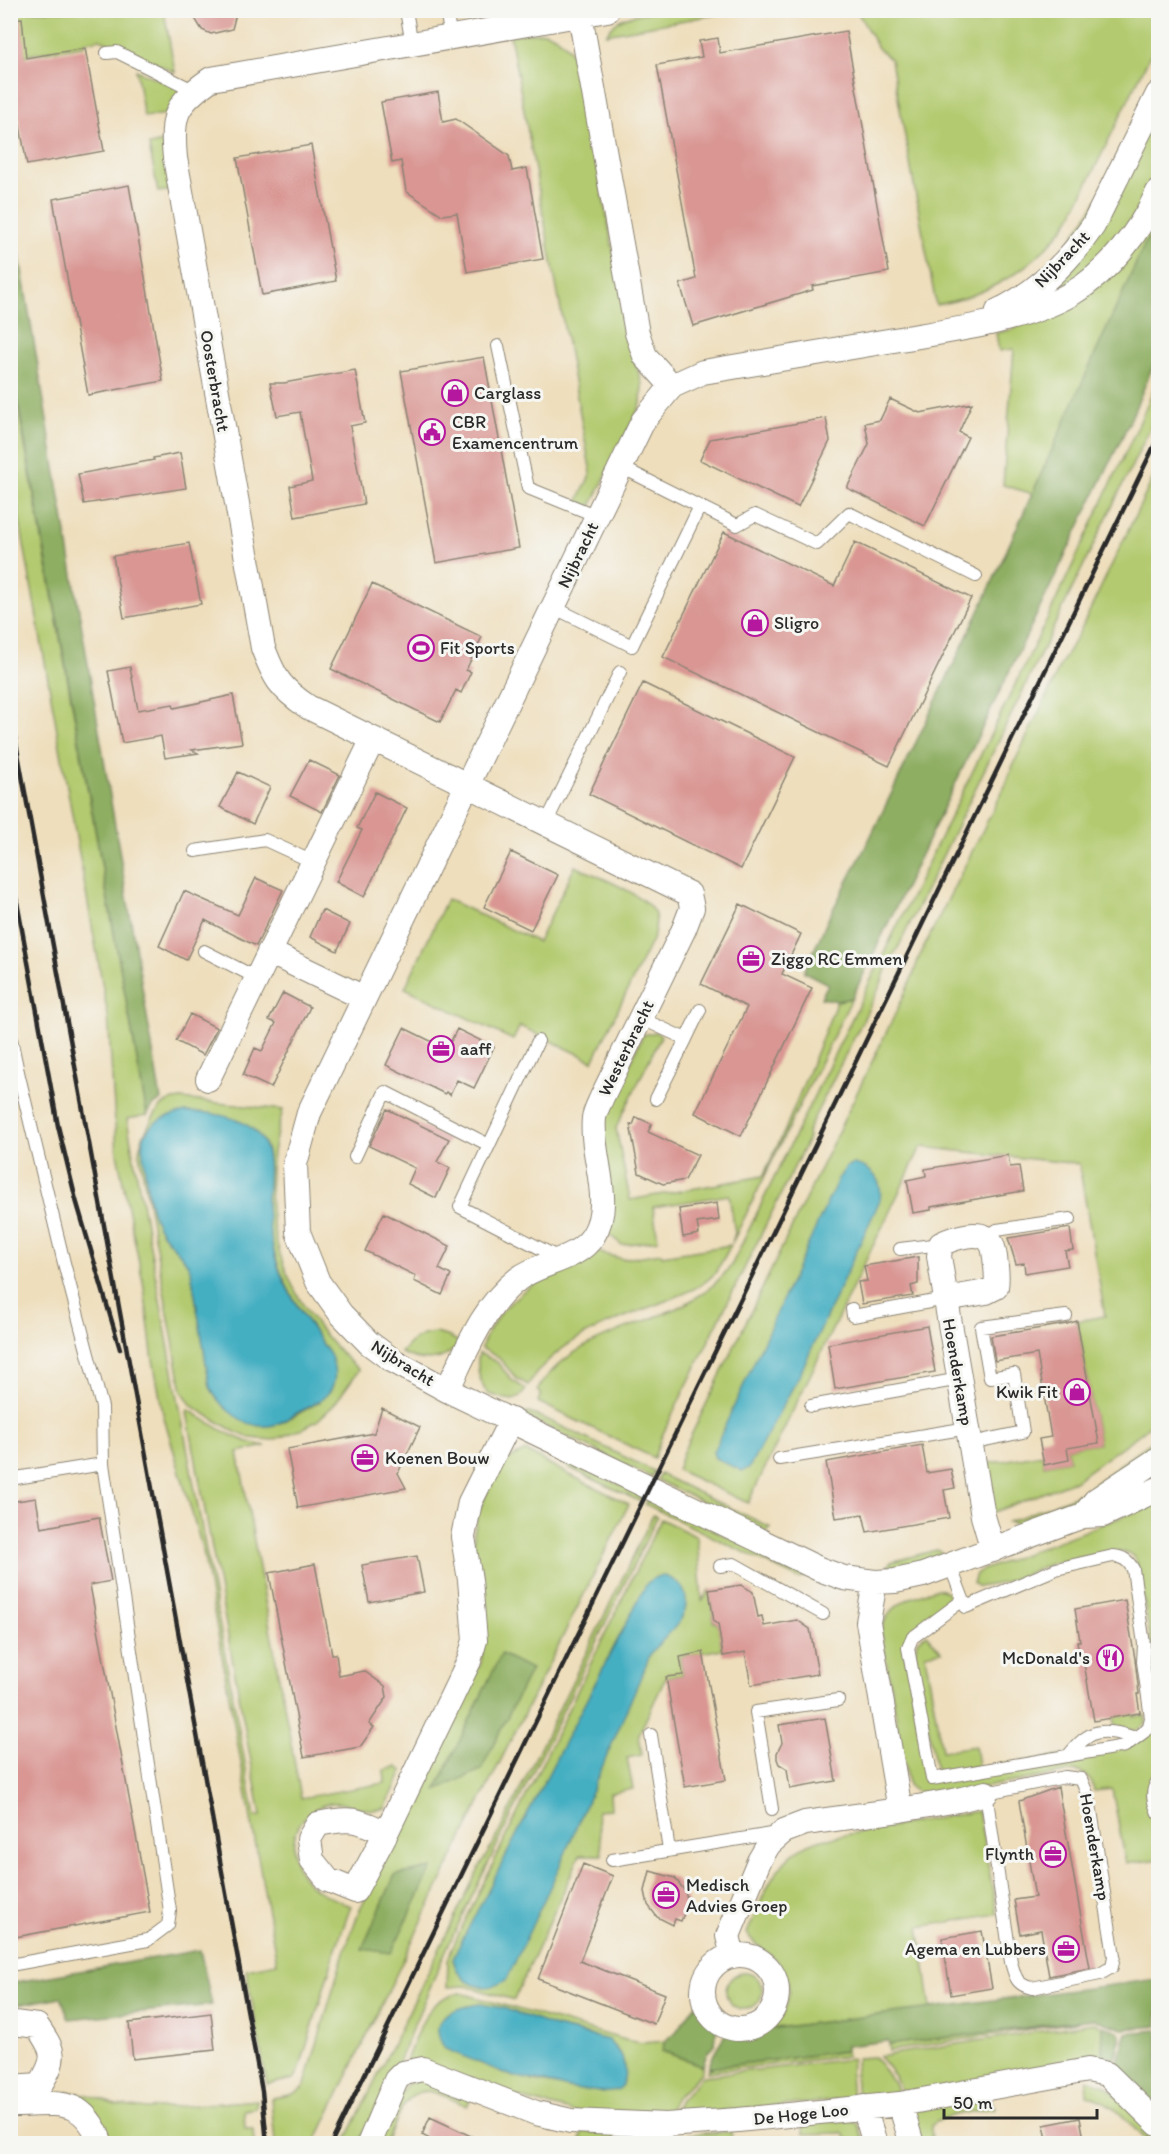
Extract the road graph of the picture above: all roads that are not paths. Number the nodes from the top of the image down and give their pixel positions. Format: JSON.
{"nodes":[{"id":1,"x":406,"y":10,"type":"edge"},
{"id":2,"x":446,"y":10,"type":"edge"},
{"id":3,"x":607,"y":10,"type":"edge"},
{"id":4,"x":580,"y":15,"type":"junction"},
{"id":5,"x":451,"y":38,"type":"junction"},
{"id":6,"x":412,"y":45,"type":"junction"},
{"id":7,"x":107,"y":53,"type":"dead end"},
{"id":8,"x":195,"y":91,"type":"junction"},
{"id":9,"x":1158,"y":94,"type":"edge"},
{"id":10,"x":1158,"y":192,"type":"edge"},
{"id":11,"x":964,"y":328,"type":"junction"},
{"id":12,"x":498,"y":346,"type":"dead end"},
{"id":13,"x":672,"y":386,"type":"junction"},
{"id":14,"x":621,"y":467,"type":"junction"},
{"id":15,"x":700,"y":506,"type":"junction"},
{"id":16,"x":597,"y":516,"type":"junction"},
{"id":17,"x":976,"y":576,"type":"dead end"},
{"id":18,"x":553,"y":607,"type":"junction"},
{"id":19,"x":620,"y":672,"type":"dead end"},
{"id":20,"x":373,"y":739,"type":"junction"},
{"id":21,"x":467,"y":785,"type":"junction"},
{"id":22,"x":546,"y":823,"type":"junction"},
{"id":23,"x":195,"y":851,"type":"dead end"},
{"id":24,"x":313,"y":862,"type":"junction"},
{"id":25,"x":204,"y":951,"type":"dead end"},
{"id":26,"x":269,"y":952,"type":"junction"},
{"id":27,"x":257,"y":978,"type":"junction"},
{"id":28,"x":364,"y":998,"type":"junction"},
{"id":29,"x":700,"y":1010,"type":"dead end"},
{"id":30,"x":640,"y":1018,"type":"junction"},
{"id":31,"x":10,"y":1034,"type":"edge"},
{"id":32,"x":686,"y":1039,"type":"junction"},
{"id":33,"x":538,"y":1041,"type":"dead end"},
{"id":34,"x":208,"y":1079,"type":"dead end"},
{"id":35,"x":656,"y":1099,"type":"dead end"},
{"id":36,"x":489,"y":1145,"type":"junction"},
{"id":37,"x":355,"y":1157,"type":"dead end"},
{"id":38,"x":1070,"y":1219,"type":"dead end"},
{"id":39,"x":986,"y":1238,"type":"junction"},
{"id":40,"x":941,"y":1244,"type":"junction"},
{"id":41,"x":900,"y":1249,"type":"dead end"},
{"id":42,"x":561,"y":1259,"type":"junction"},
{"id":43,"x":946,"y":1299,"type":"junction"},
{"id":44,"x":852,"y":1309,"type":"dead end"},
{"id":45,"x":1066,"y":1316,"type":"dead end"},
{"id":46,"x":960,"y":1380,"type":"junction"},
{"id":47,"x":447,"y":1390,"type":"junction"},
{"id":48,"x":811,"y":1406,"type":"dead end"},
{"id":49,"x":511,"y":1420,"type":"junction"},
{"id":50,"x":969,"y":1436,"type":"junction"},
{"id":51,"x":779,"y":1459,"type":"dead end"},
{"id":52,"x":1158,"y":1459,"type":"edge"},
{"id":53,"x":103,"y":1464,"type":"junction"},
{"id":54,"x":10,"y":1479,"type":"edge"},
{"id":55,"x":1158,"y":1489,"type":"edge"},
{"id":56,"x":1083,"y":1516,"type":"junction"},
{"id":57,"x":993,"y":1550,"type":"junction"},
{"id":58,"x":950,"y":1565,"type":"junction"},
{"id":59,"x":720,"y":1566,"type":"dead end"},
{"id":60,"x":875,"y":1582,"type":"junction"},
{"id":61,"x":963,"y":1600,"type":"junction"},
{"id":62,"x":823,"y":1614,"type":"dead end"},
{"id":63,"x":838,"y":1700,"type":"dead end"},
{"id":64,"x":651,"y":1735,"type":"dead end"},
{"id":65,"x":1136,"y":1738,"type":"junction"},
{"id":66,"x":1068,"y":1756,"type":"junction"},
{"id":67,"x":1158,"y":1781,"type":"edge"},
{"id":68,"x":986,"y":1793,"type":"junction"},
{"id":69,"x":772,"y":1809,"type":"dead end"},
{"id":70,"x":900,"y":1810,"type":"junction"},
{"id":71,"x":1158,"y":1813,"type":"edge"},
{"id":72,"x":784,"y":1831,"type":"junction"},
{"id":73,"x":386,"y":1833,"type":"dead end"},
{"id":74,"x":669,"y":1850,"type":"junction"},
{"id":75,"x":612,"y":1860,"type":"dead end"},
{"id":76,"x":733,"y":1956,"type":"dead end"},
{"id":77,"x":10,"y":1965,"type":"edge"},
{"id":78,"x":10,"y":2025,"type":"edge"},
{"id":79,"x":13,"y":2096,"type":"edge"},
{"id":80,"x":900,"y":2104,"type":"junction"},
{"id":81,"x":864,"y":2107,"type":"junction"},
{"id":82,"x":1158,"y":2124,"type":"edge"},
{"id":83,"x":665,"y":2134,"type":"edge"},
{"id":84,"x":101,"y":2144,"type":"edge"},
{"id":85,"x":369,"y":2144,"type":"edge"},
{"id":86,"x":875,"y":2144,"type":"edge"},
{"id":87,"x":912,"y":2144,"type":"edge"}],
"edges":[{"from":1,"to":6,"type":"lane"},
{"from":2,"to":5,"type":"lane"},
{"from":3,"to":4,"type":"street","name":"Oosterbracht"},
{"from":4,"to":5,"type":"street","name":"Oosterbracht"},
{"from":4,"to":13,"type":"street"},
{"from":5,"to":6,"type":"street","name":"Oosterbracht"},
{"from":6,"to":8,"type":"street","name":"Oosterbracht"},
{"from":7,"to":8,"type":"lane"},
{"from":8,"to":20,"type":"street","name":"Oosterbracht"},
{"from":9,"to":11,"type":"street","name":"Nijbracht"},
{"from":10,"to":11,"type":"street","name":"Nijbracht"},
{"from":11,"to":13,"type":"street","name":"Nijbracht"},
{"from":12,"to":16,"type":"lane"},
{"from":13,"to":14,"type":"street","name":"Nijbracht"},
{"from":14,"to":15,"type":"lane"},
{"from":14,"to":16,"type":"street","name":"Nijbracht"},
{"from":15,"to":17,"type":"lane"},
{"from":15,"to":18,"type":"lane"},
{"from":16,"to":18,"type":"street","name":"Nijbracht"},
{"from":18,"to":21,"type":"street","name":"Nijbracht"},
{"from":19,"to":22,"type":"lane"},
{"from":20,"to":21,"type":"street","name":"Oosterbracht"},
{"from":20,"to":24,"type":"street"},
{"from":21,"to":22,"type":"street","name":"Westerbracht"},
{"from":21,"to":28,"type":"street","name":"Nijbracht"},
{"from":22,"to":30,"type":"street","name":"Westerbracht"},
{"from":23,"to":24,"type":"lane"},
{"from":24,"to":26,"type":"street"},
{"from":25,"to":27,"type":"lane"},
{"from":26,"to":27,"type":"street"},
{"from":26,"to":28,"type":"street"},
{"from":27,"to":34,"type":"street"},
{"from":28,"to":47,"type":"street","name":"Nijbracht"},
{"from":29,"to":32,"type":"lane"},
{"from":30,"to":32,"type":"lane"},
{"from":30,"to":42,"type":"street","name":"Westerbracht"},
{"from":31,"to":53,"type":"lane"},
{"from":32,"to":35,"type":"lane"},
{"from":33,"to":36,"type":"lane"},
{"from":36,"to":37,"type":"lane"},
{"from":36,"to":42,"type":"lane"},
{"from":38,"to":39,"type":"lane"},
{"from":39,"to":40,"type":"street"},
{"from":39,"to":43,"type":"street","name":"Hoenderkamp"},
{"from":40,"to":41,"type":"lane"},
{"from":40,"to":43,"type":"street","name":"Hoenderkamp"},
{"from":42,"to":47,"type":"street","name":"Westerbracht"},
{"from":43,"to":44,"type":"lane"},
{"from":43,"to":46,"type":"street","name":"Hoenderkamp"},
{"from":45,"to":50,"type":"lane"},
{"from":46,"to":48,"type":"lane"},
{"from":46,"to":50,"type":"street","name":"Hoenderkamp"},
{"from":47,"to":49,"type":"street","name":"Nijbracht"},
{"from":49,"to":60,"type":"street","name":"Nijbracht"},
{"from":49,"to":73,"type":"street"},
{"from":50,"to":51,"type":"lane"},
{"from":50,"to":57,"type":"street","name":"Hoenderkamp"},
{"from":52,"to":56,"type":"street"},
{"from":53,"to":54,"type":"lane"},
{"from":53,"to":77,"type":"lane"},
{"from":55,"to":56,"type":"street"},
{"from":56,"to":57,"type":"street"},
{"from":57,"to":58,"type":"street"},
{"from":58,"to":60,"type":"street"},
{"from":58,"to":61,"type":"lane"},
{"from":59,"to":62,"type":"lane"},
{"from":60,"to":70,"type":"street"},
{"from":61,"to":65,"type":"lane"},
{"from":61,"to":66,"type":"lane"},
{"from":63,"to":69,"type":"lane"},
{"from":64,"to":74,"type":"lane"},
{"from":65,"to":66,"type":"lane"},
{"from":65,"to":66,"type":"lane"},
{"from":67,"to":71,"type":"lane"},
{"from":68,"to":68,"type":"lane","name":"Hoenderkamp"},
{"from":68,"to":70,"type":"street","name":"Hoenderkamp"},
{"from":70,"to":72,"type":"street","name":"Hoenderkamp"},
{"from":72,"to":74,"type":"lane"},
{"from":72,"to":76,"type":"street","name":"Hoenderkamp"},
{"from":74,"to":75,"type":"lane"},
{"from":78,"to":79,"type":"street"},
{"from":79,"to":84,"type":"street"},
{"from":80,"to":81,"type":"street","name":"De Hoge Loo"},
{"from":80,"to":82,"type":"street","name":"De Hoge Loo"},
{"from":80,"to":87,"type":"street"},
{"from":81,"to":83,"type":"street","name":"De Hoge Loo"},
{"from":81,"to":86,"type":"street"},
{"from":83,"to":85,"type":"street","name":"De Hoge Loo"}]}
